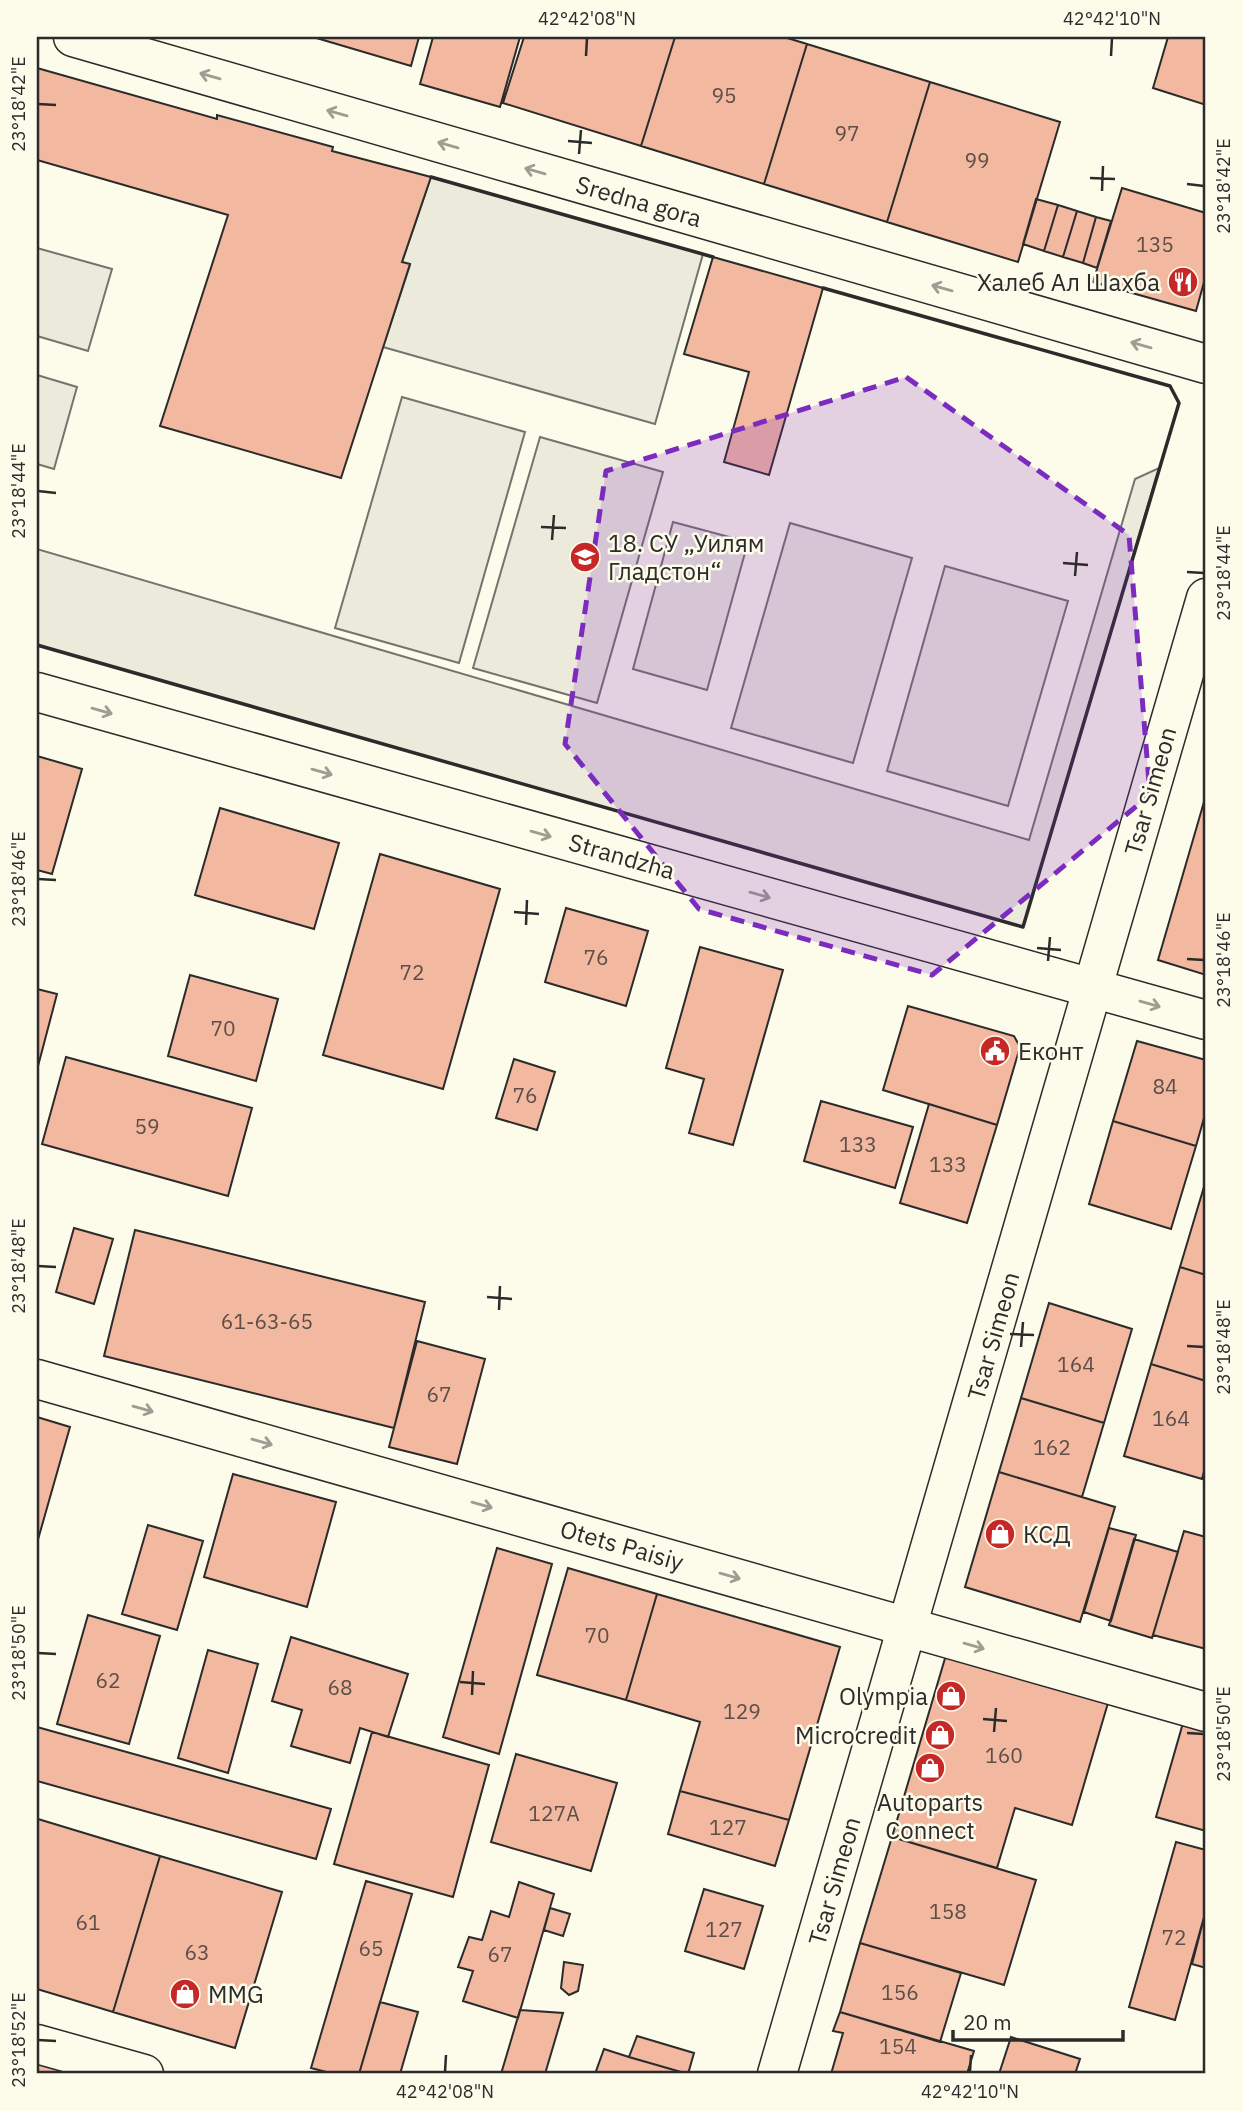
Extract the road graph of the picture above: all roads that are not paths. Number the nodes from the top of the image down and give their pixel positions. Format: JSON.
{"nodes":[{"id":1,"x":73,"y":37,"type":"edge"},
{"id":2,"x":1206,"y":364,"type":"edge"},
{"id":3,"x":1206,"y":598,"type":"edge"},
{"id":4,"x":37,"y":692,"type":"edge"},
{"id":5,"x":1093,"y":989,"type":"junction"},
{"id":6,"x":1206,"y":1020,"type":"edge"},
{"id":7,"x":37,"y":1379,"type":"edge"},
{"id":8,"x":909,"y":1627,"type":"junction"},
{"id":9,"x":1206,"y":1712,"type":"edge"},
{"id":10,"x":37,"y":2044,"type":"edge"},
{"id":11,"x":144,"y":2074,"type":"edge"},
{"id":12,"x":777,"y":2074,"type":"edge"}],
"edges":[{"from":2,"to":1,"type":"street","name":"Sredna gora","one_way":true},
{"from":3,"to":5,"type":"street","name":"Tsar Simeon"},
{"from":4,"to":5,"type":"street","name":"Strandzha","one_way":true},
{"from":5,"to":6,"type":"street","name":"Strandzha","one_way":true},
{"from":5,"to":8,"type":"street","name":"Tsar Simeon"},
{"from":7,"to":8,"type":"street","name":"Otets Paisiy","one_way":true},
{"from":8,"to":9,"type":"street","name":"Otets Paisiy","one_way":true},
{"from":8,"to":12,"type":"street","name":"Tsar Simeon"},
{"from":10,"to":11,"type":"street"}]}
